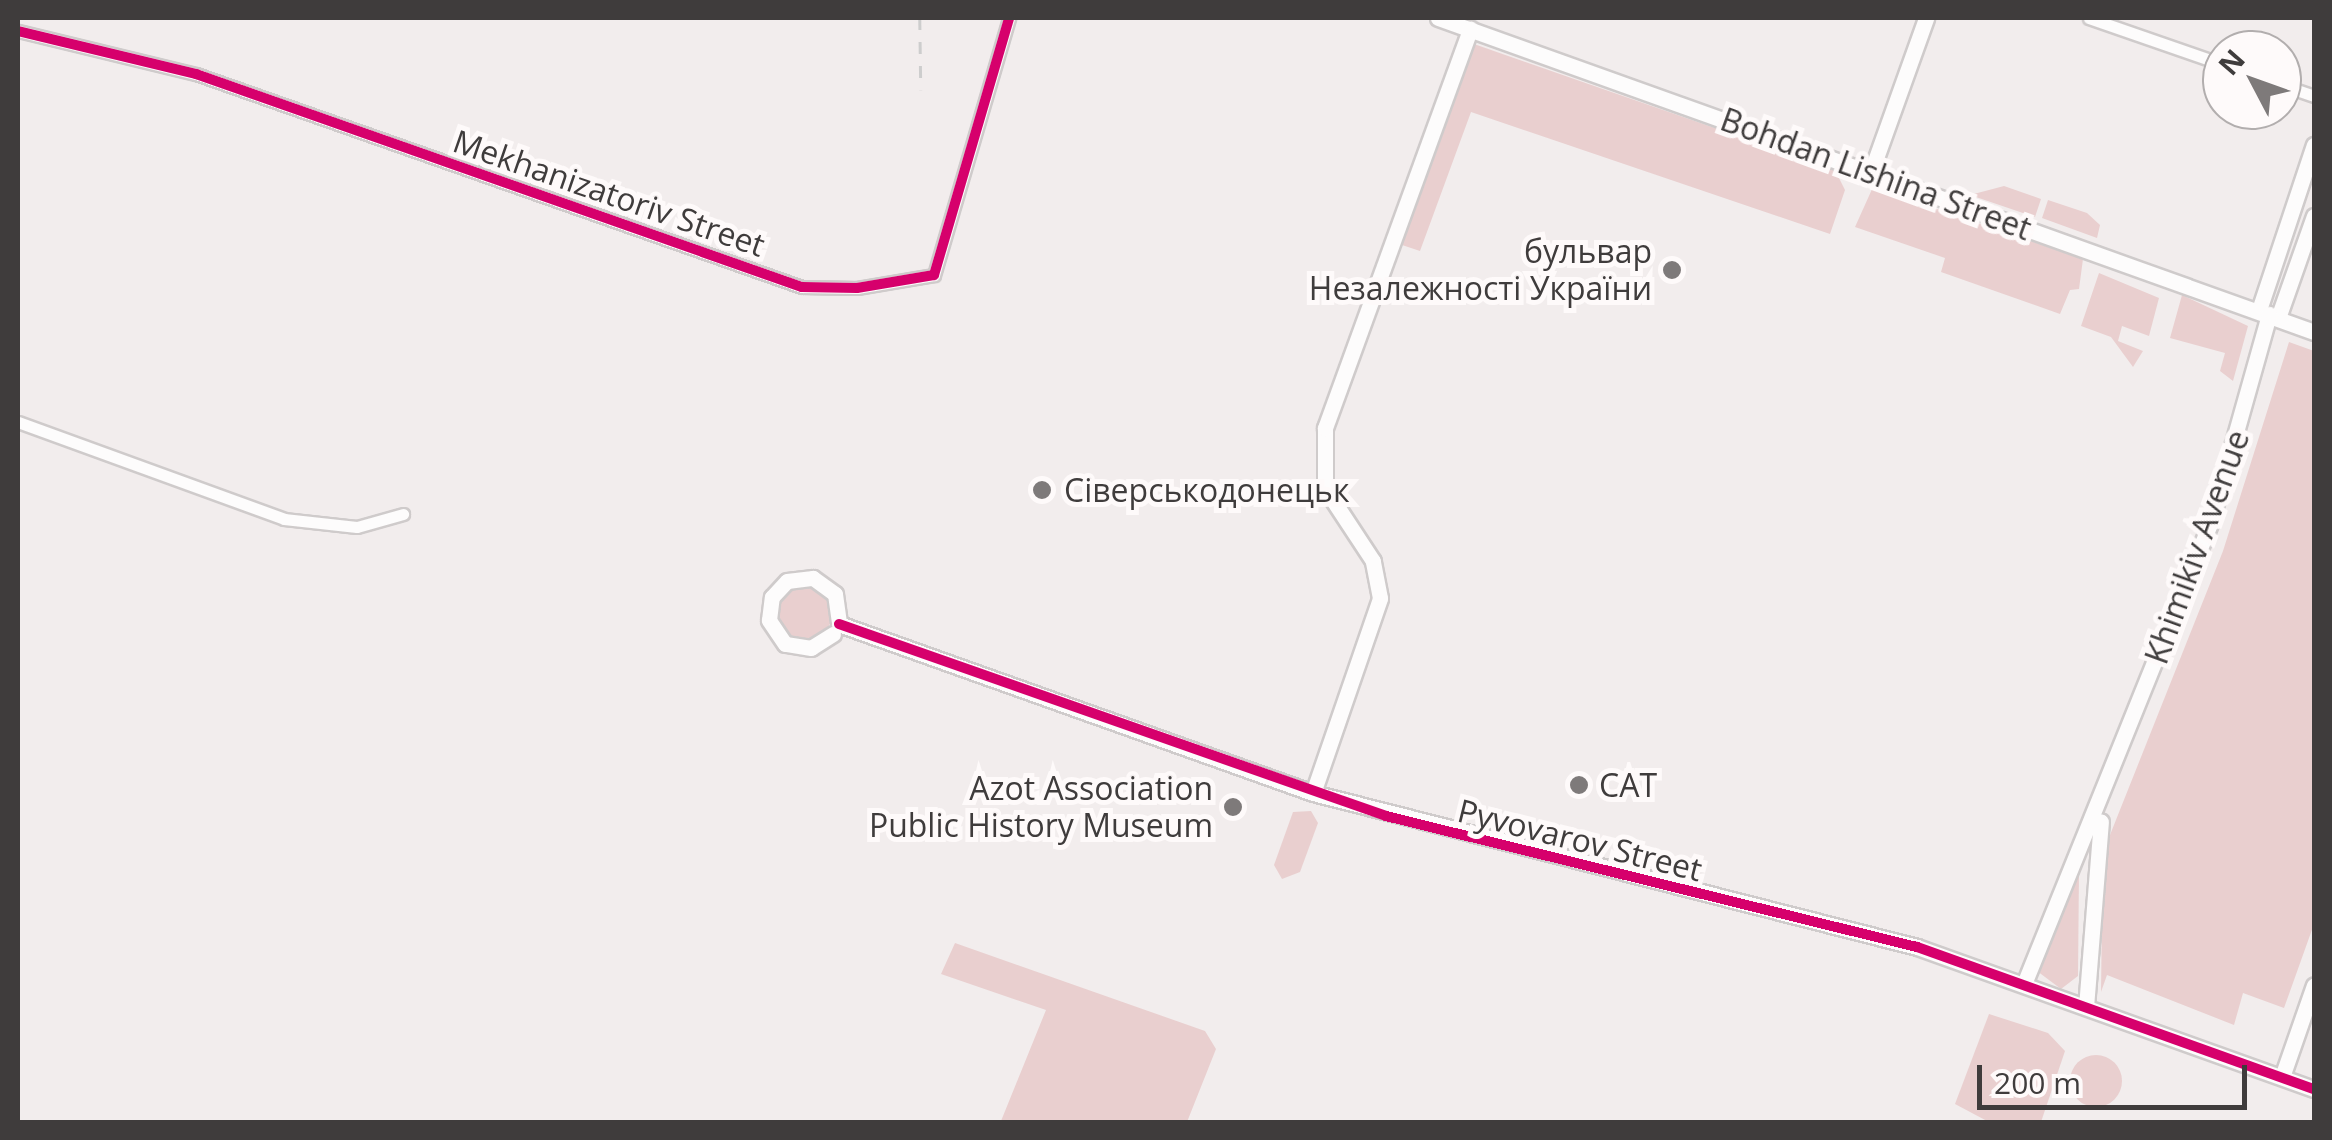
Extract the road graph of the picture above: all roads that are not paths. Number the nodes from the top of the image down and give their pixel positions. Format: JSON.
{"nodes":[{"id":1,"x":1009,"y":18,"type":"edge"},
{"id":2,"x":1438,"y":18,"type":"edge"},
{"id":3,"x":1926,"y":18,"type":"edge"},
{"id":4,"x":2090,"y":18,"type":"edge"},
{"id":5,"x":1472,"y":23,"type":"edge"},
{"id":6,"x":18,"y":31,"type":"edge"},
{"id":7,"x":2202,"y":57,"type":"edge"},
{"id":8,"x":2314,"y":144,"type":"edge"},
{"id":9,"x":1871,"y":172,"type":"junction"},
{"id":10,"x":2314,"y":216,"type":"edge"},
{"id":11,"x":2268,"y":314,"type":"junction"},
{"id":12,"x":2314,"y":332,"type":"edge"},
{"id":13,"x":18,"y":422,"type":"edge"},
{"id":14,"x":404,"y":514,"type":"dead end"},
{"id":15,"x":836,"y":629,"type":"junction"},
{"id":16,"x":2112,"y":776,"type":"junction"},
{"id":17,"x":1313,"y":793,"type":"junction"},
{"id":18,"x":2024,"y":984,"type":"junction"},
{"id":19,"x":2314,"y":985,"type":"edge"},
{"id":20,"x":2086,"y":1006,"type":"junction"},
{"id":21,"x":2282,"y":1077,"type":"junction"},
{"id":22,"x":2314,"y":1089,"type":"edge"}],
"edges":[{"from":1,"to":6,"type":"street","name":"Mekhanizatoriv Street"},
{"from":2,"to":5,"type":"street","name":"Bohdan Lishina Street"},
{"from":3,"to":9,"type":"street"},
{"from":4,"to":7,"type":"street"},
{"from":5,"to":9,"type":"street","name":"Bohdan Lishina Street"},
{"from":5,"to":17,"type":"street"},
{"from":8,"to":11,"type":"street","name":"Khimikiv Avenue"},
{"from":9,"to":11,"type":"street","name":"Bohdan Lishina Street"},
{"from":10,"to":11,"type":"street","name":"Khimikiv Avenue"},
{"from":11,"to":12,"type":"street","name":"Bohdan Lishina Street"},
{"from":11,"to":16,"type":"street","name":"Khimikiv Avenue"},
{"from":13,"to":14,"type":"street"},
{"from":15,"to":15,"type":"street"},
{"from":15,"to":17,"type":"street","name":"Pyvovarov Street"},
{"from":16,"to":18,"type":"street","name":"Khimikiv Avenue"},
{"from":16,"to":20,"type":"street","name":"Khimikiv Avenue"},
{"from":17,"to":18,"type":"street","name":"Pyvovarov Street"},
{"from":18,"to":20,"type":"street","name":"Pyvovarov Street"},
{"from":19,"to":21,"type":"street"},
{"from":20,"to":21,"type":"street","name":"Pyvovarov Street"},
{"from":21,"to":22,"type":"street","name":"Pyvovarov Street"}]}
